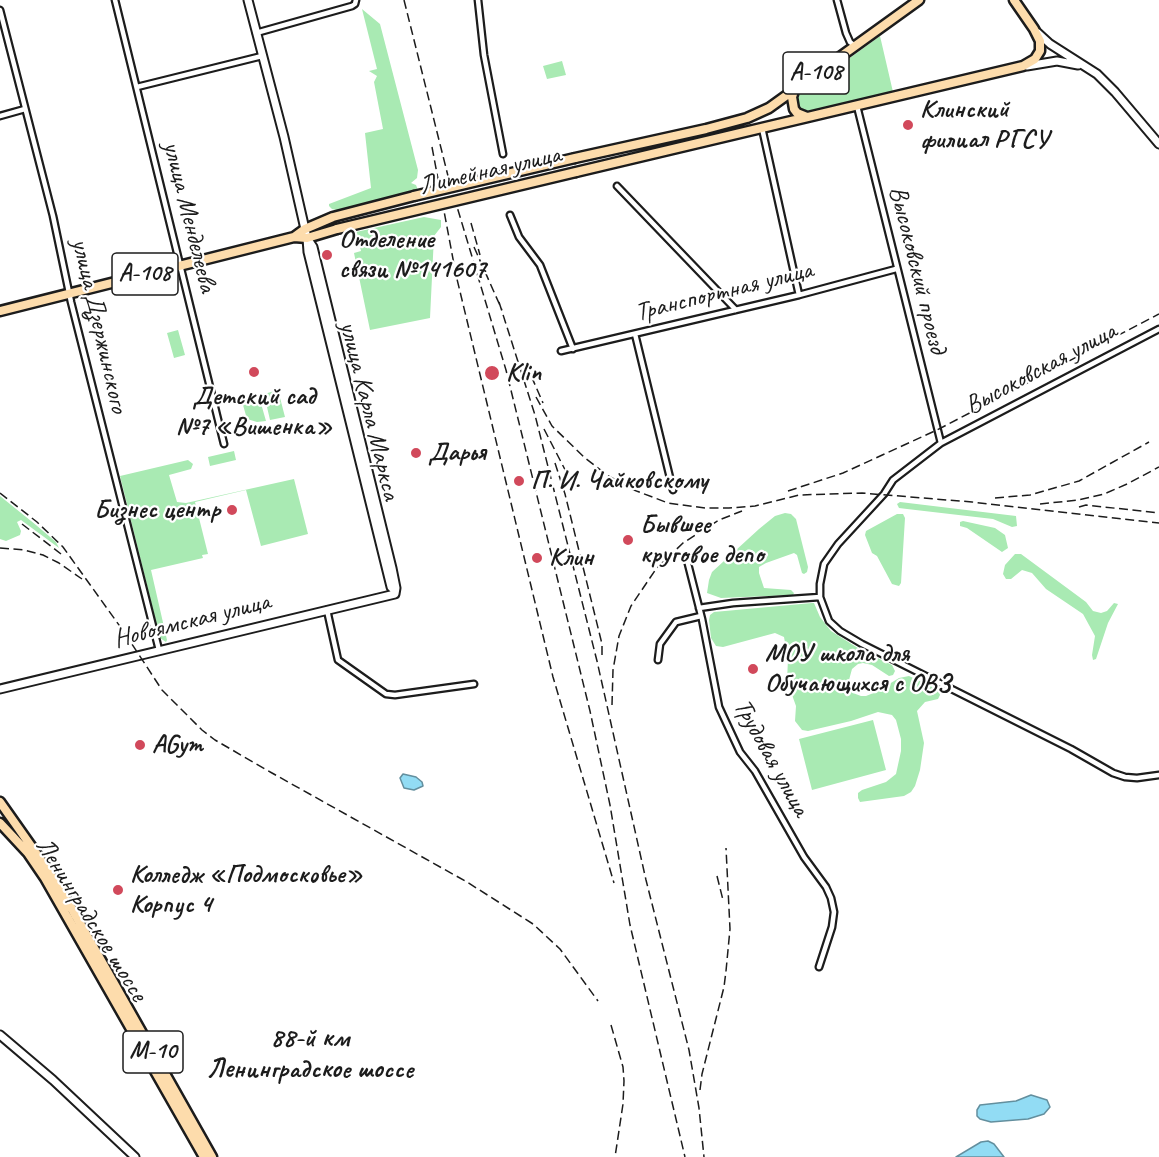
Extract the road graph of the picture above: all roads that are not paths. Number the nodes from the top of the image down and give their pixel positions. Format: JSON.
{"nodes":[{"id":1,"x":115,"y":0,"type":"edge"},
{"id":2,"x":248,"y":0,"type":"edge"},
{"id":3,"x":356,"y":0,"type":"edge"},
{"id":4,"x":478,"y":0,"type":"edge"},
{"id":5,"x":837,"y":0,"type":"edge"},
{"id":6,"x":919,"y":0,"type":"edge"},
{"id":7,"x":1014,"y":0,"type":"edge"},
{"id":8,"x":0,"y":10,"type":"edge"},
{"id":9,"x":1034,"y":28,"type":"junction"},
{"id":10,"x":256,"y":33,"type":"junction"},
{"id":11,"x":855,"y":46,"type":"junction"},
{"id":12,"x":262,"y":56,"type":"junction"},
{"id":13,"x":1023,"y":66,"type":"junction"},
{"id":14,"x":1097,"y":74,"type":"junction"},
{"id":15,"x":137,"y":87,"type":"junction"},
{"id":16,"x":795,"y":88,"type":"junction"},
{"id":17,"x":857,"y":106,"type":"junction"},
{"id":18,"x":25,"y":109,"type":"junction"},
{"id":19,"x":0,"y":116,"type":"edge"},
{"id":20,"x":807,"y":117,"type":"junction"},
{"id":21,"x":762,"y":128,"type":"junction"},
{"id":22,"x":1159,"y":144,"type":"edge"},
{"id":23,"x":503,"y":154,"type":"dead end"},
{"id":24,"x":617,"y":186,"type":"dead end"},
{"id":25,"x":301,"y":211,"type":"junction"},
{"id":26,"x":510,"y":215,"type":"dead end"},
{"id":27,"x":329,"y":218,"type":"junction"},
{"id":28,"x":306,"y":234,"type":"junction"},
{"id":29,"x":322,"y":234,"type":"junction"},
{"id":30,"x":314,"y":247,"type":"junction"},
{"id":31,"x":181,"y":265,"type":"junction"},
{"id":32,"x":896,"y":269,"type":"junction"},
{"id":33,"x":69,"y":293,"type":"junction"},
{"id":34,"x":799,"y":295,"type":"junction"},
{"id":35,"x":0,"y":310,"type":"edge"},
{"id":36,"x":736,"y":310,"type":"junction"},
{"id":37,"x":1159,"y":329,"type":"edge"},
{"id":38,"x":635,"y":334,"type":"junction"},
{"id":39,"x":573,"y":349,"type":"junction"},
{"id":40,"x":561,"y":351,"type":"dead end"},
{"id":41,"x":940,"y":443,"type":"junction"},
{"id":42,"x":224,"y":444,"type":"dead end"},
{"id":43,"x":673,"y":490,"type":"dead end"},
{"id":44,"x":686,"y":556,"type":"dead end"},
{"id":45,"x":395,"y":593,"type":"junction"},
{"id":46,"x":820,"y":597,"type":"junction"},
{"id":47,"x":699,"y":608,"type":"junction"},
{"id":48,"x":327,"y":610,"type":"junction"},
{"id":49,"x":701,"y":616,"type":"junction"},
{"id":50,"x":159,"y":650,"type":"junction"},
{"id":51,"x":658,"y":660,"type":"dead end"},
{"id":52,"x":474,"y":684,"type":"dead end"},
{"id":53,"x":0,"y":689,"type":"edge"},
{"id":54,"x":1159,"y":775,"type":"edge"},
{"id":55,"x":0,"y":802,"type":"edge"},
{"id":56,"x":0,"y":823,"type":"edge"},
{"id":57,"x":819,"y":967,"type":"dead end"},
{"id":58,"x":0,"y":1035,"type":"edge"},
{"id":59,"x":135,"y":1157,"type":"edge"},
{"id":60,"x":204,"y":1157,"type":"edge"},
{"id":61,"x":212,"y":1157,"type":"edge"}],
"edges":[{"from":1,"to":15,"type":"street","name":"улица Менделеева"},
{"from":2,"to":10,"type":"street","name":"улица Карла Маркса"},
{"from":3,"to":10,"type":"street"},
{"from":4,"to":23,"type":"street"},
{"from":5,"to":11,"type":"street"},
{"from":6,"to":11,"type":"highway","number":"А-108"},
{"from":7,"to":9,"type":"highway"},
{"from":8,"to":18,"type":"street","name":"улица Дзержинского"},
{"from":9,"to":13,"type":"highway"},
{"from":9,"to":14,"type":"street"},
{"from":10,"to":12,"type":"street","name":"улица Карла Маркса"},
{"from":11,"to":16,"type":"highway","number":"А-108"},
{"from":12,"to":15,"type":"street"},
{"from":12,"to":25,"type":"street","name":"улица Карла Маркса"},
{"from":13,"to":14,"type":"street"},
{"from":13,"to":17,"type":"highway","number":"А-108"},
{"from":14,"to":22,"type":"street"},
{"from":15,"to":31,"type":"street","name":"улица Менделеева"},
{"from":16,"to":20,"type":"highway"},
{"from":16,"to":27,"type":"highway","name":"Литейная улица","number":"А-108","bridge":true},
{"from":17,"to":20,"type":"highway","number":"А-108"},
{"from":17,"to":32,"type":"street","name":"Высоковский проезд"},
{"from":18,"to":19,"type":"street"},
{"from":18,"to":33,"type":"street","name":"улица Дзержинского"},
{"from":20,"to":21,"type":"highway","number":"А-108"},
{"from":21,"to":29,"type":"highway","name":"Литейная улица","number":"А-108","bridge":true},
{"from":21,"to":34,"type":"street"},
{"from":24,"to":36,"type":"street"},
{"from":25,"to":27,"type":"street"},
{"from":25,"to":28,"type":"street","name":"улица Карла Маркса"},
{"from":26,"to":39,"type":"street"},
{"from":27,"to":28,"type":"highway","name":"Литейная улица","number":"А-108"},
{"from":28,"to":29,"type":"highway","name":"Литейная улица","number":"А-108"},
{"from":28,"to":30,"type":"street","name":"улица Карла Маркса"},
{"from":28,"to":31,"type":"highway","name":"Литейная улица","number":"А-108"},
{"from":28,"to":45,"type":"street","name":"улица Карла Маркса"},
{"from":29,"to":30,"type":"street"},
{"from":30,"to":45,"type":"street","name":"улица Карла Маркса"},
{"from":31,"to":33,"type":"highway","name":"Литейная улица","number":"А-108"},
{"from":31,"to":42,"type":"street","name":"улица Менделеева"},
{"from":32,"to":34,"type":"street","name":"Транспортная улица"},
{"from":32,"to":41,"type":"street","name":"Высоковский проезд"},
{"from":33,"to":35,"type":"highway","name":"Литейная улица","number":"А-108"},
{"from":33,"to":50,"type":"street","name":"улица Дзержинского"},
{"from":34,"to":36,"type":"street","name":"Транспортная улица"},
{"from":36,"to":38,"type":"street","name":"Транспортная улица"},
{"from":37,"to":41,"type":"street","name":"Высоковская улица"},
{"from":38,"to":39,"type":"street","name":"Транспортная улица"},
{"from":38,"to":43,"type":"street"},
{"from":39,"to":40,"type":"street","name":"Транспортная улица"},
{"from":41,"to":46,"type":"street","name":"Высоковская улица"},
{"from":44,"to":47,"type":"street","name":"Трудовая улица"},
{"from":45,"to":48,"type":"street","name":"Новоямская улица"},
{"from":46,"to":47,"type":"street"},
{"from":46,"to":54,"type":"street"},
{"from":47,"to":49,"type":"street","name":"Трудовая улица"},
{"from":48,"to":50,"type":"street","name":"Новоямская улица"},
{"from":48,"to":52,"type":"street"},
{"from":49,"to":51,"type":"street"},
{"from":49,"to":57,"type":"street","name":"Трудовая улица"},
{"from":50,"to":53,"type":"street","name":"Новоямская улица"},
{"from":55,"to":61,"type":"highway","name":"Ленинградское шоссе","number":"М-10"},
{"from":56,"to":60,"type":"highway","name":"Ленинградское шоссе","number":"М-10"},
{"from":58,"to":59,"type":"street"}]}
